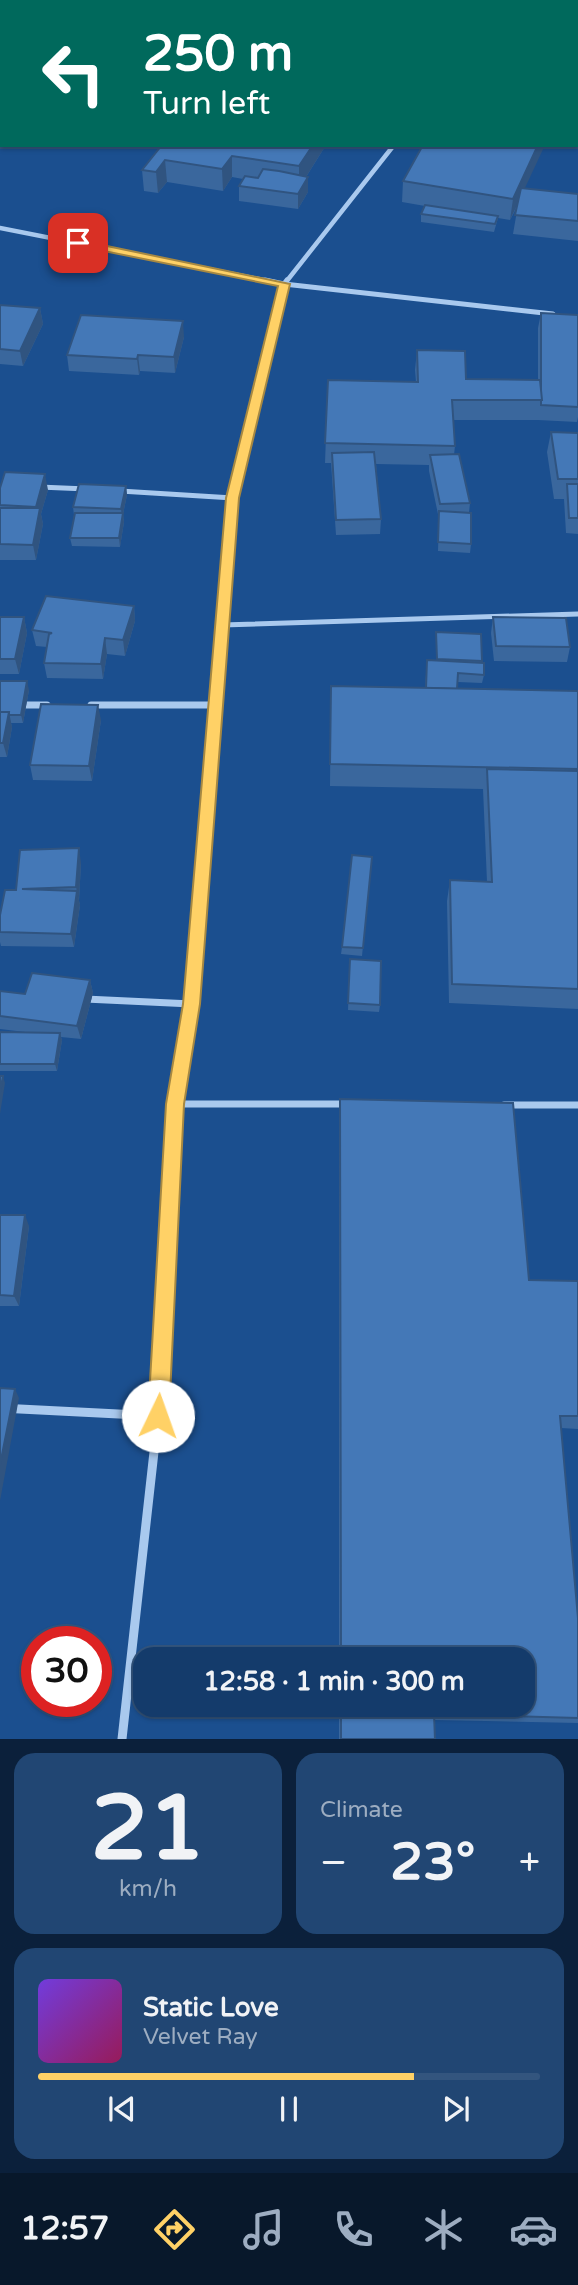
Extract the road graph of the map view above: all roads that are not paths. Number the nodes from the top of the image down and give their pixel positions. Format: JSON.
{"nodes":[{"id":1,"x":392,"y":147,"type":"edge"},
{"id":2,"x":0,"y":228,"type":"edge"},
{"id":3,"x":284,"y":284,"type":"junction"},
{"id":4,"x":565,"y":316,"type":"edge"},
{"id":5,"x":27,"y":486,"type":"edge"},
{"id":6,"x":96,"y":490,"type":"edge"},
{"id":7,"x":110,"y":491,"type":"edge"},
{"id":8,"x":233,"y":498,"type":"junction"},
{"id":9,"x":578,"y":614,"type":"edge"},
{"id":10,"x":222,"y":625,"type":"junction"},
{"id":11,"x":0,"y":705,"type":"edge"},
{"id":12,"x":54,"y":705,"type":"edge"},
{"id":13,"x":81,"y":705,"type":"edge"},
{"id":14,"x":216,"y":705,"type":"junction"},
{"id":15,"x":68,"y":998,"type":"edge"},
{"id":16,"x":192,"y":1004,"type":"junction"},
{"id":17,"x":175,"y":1104,"type":"junction"},
{"id":18,"x":356,"y":1104,"type":"edge"},
{"id":19,"x":495,"y":1105,"type":"edge"},
{"id":20,"x":578,"y":1105,"type":"edge"},
{"id":21,"x":0,"y":1408,"type":"edge"},
{"id":22,"x":158,"y":1416,"type":"junction"},
{"id":23,"x":122,"y":1739,"type":"edge"}],
"edges":[{"from":1,"to":3,"type":"street"},
{"from":2,"to":3,"type":"street"},
{"from":3,"to":4,"type":"street"},
{"from":3,"to":8,"type":"street"},
{"from":5,"to":6,"type":"street"},
{"from":7,"to":8,"type":"street"},
{"from":8,"to":10,"type":"street"},
{"from":9,"to":10,"type":"street"},
{"from":10,"to":14,"type":"street"},
{"from":11,"to":12,"type":"street"},
{"from":13,"to":14,"type":"street"},
{"from":14,"to":16,"type":"street"},
{"from":15,"to":16,"type":"street"},
{"from":16,"to":17,"type":"street"},
{"from":17,"to":18,"type":"street"},
{"from":17,"to":22,"type":"street"},
{"from":19,"to":20,"type":"street"},
{"from":21,"to":22,"type":"street"},
{"from":22,"to":23,"type":"street"}]}
